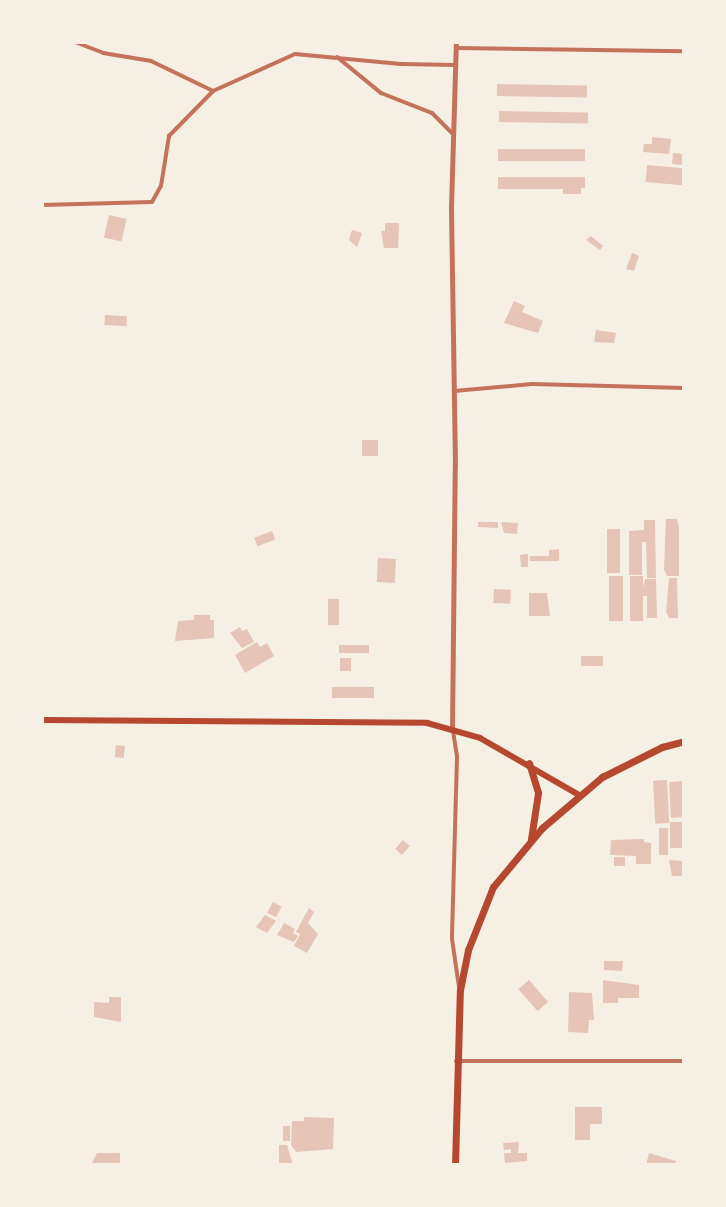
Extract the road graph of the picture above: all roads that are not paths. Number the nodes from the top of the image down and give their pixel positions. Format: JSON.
{"nodes":[{"id":1,"x":75,"y":42,"type":"edge"},
{"id":2,"x":456,"y":45,"type":"edge"},
{"id":3,"x":684,"y":51,"type":"edge"},
{"id":4,"x":337,"y":56,"type":"junction"},
{"id":5,"x":455,"y":65,"type":"junction"},
{"id":6,"x":213,"y":91,"type":"junction"},
{"id":7,"x":453,"y":134,"type":"junction"},
{"id":8,"x":42,"y":205,"type":"edge"},
{"id":9,"x":684,"y":388,"type":"edge"},
{"id":10,"x":454,"y":391,"type":"junction"},
{"id":11,"x":42,"y":720,"type":"edge"},
{"id":12,"x":452,"y":730,"type":"junction"},
{"id":13,"x":684,"y":741,"type":"edge"},
{"id":14,"x":529,"y":763,"type":"junction"},
{"id":15,"x":579,"y":795,"type":"junction"},
{"id":16,"x":531,"y":839,"type":"junction"},
{"id":17,"x":460,"y":990,"type":"junction"},
{"id":18,"x":456,"y":1060,"type":"junction"},
{"id":19,"x":684,"y":1061,"type":"edge"},
{"id":20,"x":347,"y":1165,"type":"edge"},
{"id":21,"x":426,"y":1165,"type":"edge"},
{"id":22,"x":454,"y":1165,"type":"edge"}],
"edges":[{"from":1,"to":6,"type":"street"},
{"from":2,"to":3,"type":"street"},
{"from":2,"to":5,"type":"street"},
{"from":4,"to":5,"type":"street"},
{"from":4,"to":6,"type":"street"},
{"from":4,"to":7,"type":"street"},
{"from":5,"to":7,"type":"street"},
{"from":6,"to":8,"type":"street"},
{"from":7,"to":10,"type":"street"},
{"from":9,"to":10,"type":"street"},
{"from":10,"to":12,"type":"street"},
{"from":11,"to":12,"type":"main road"},
{"from":12,"to":14,"type":"main road"},
{"from":12,"to":17,"type":"street"},
{"from":13,"to":15,"type":"highway"},
{"from":14,"to":15,"type":"main road"},
{"from":14,"to":16,"type":"highway"},
{"from":15,"to":16,"type":"highway"},
{"from":16,"to":17,"type":"highway"},
{"from":17,"to":18,"type":"highway"},
{"from":18,"to":19,"type":"street"},
{"from":18,"to":22,"type":"highway"},
{"from":20,"to":21,"type":"lane"}]}
